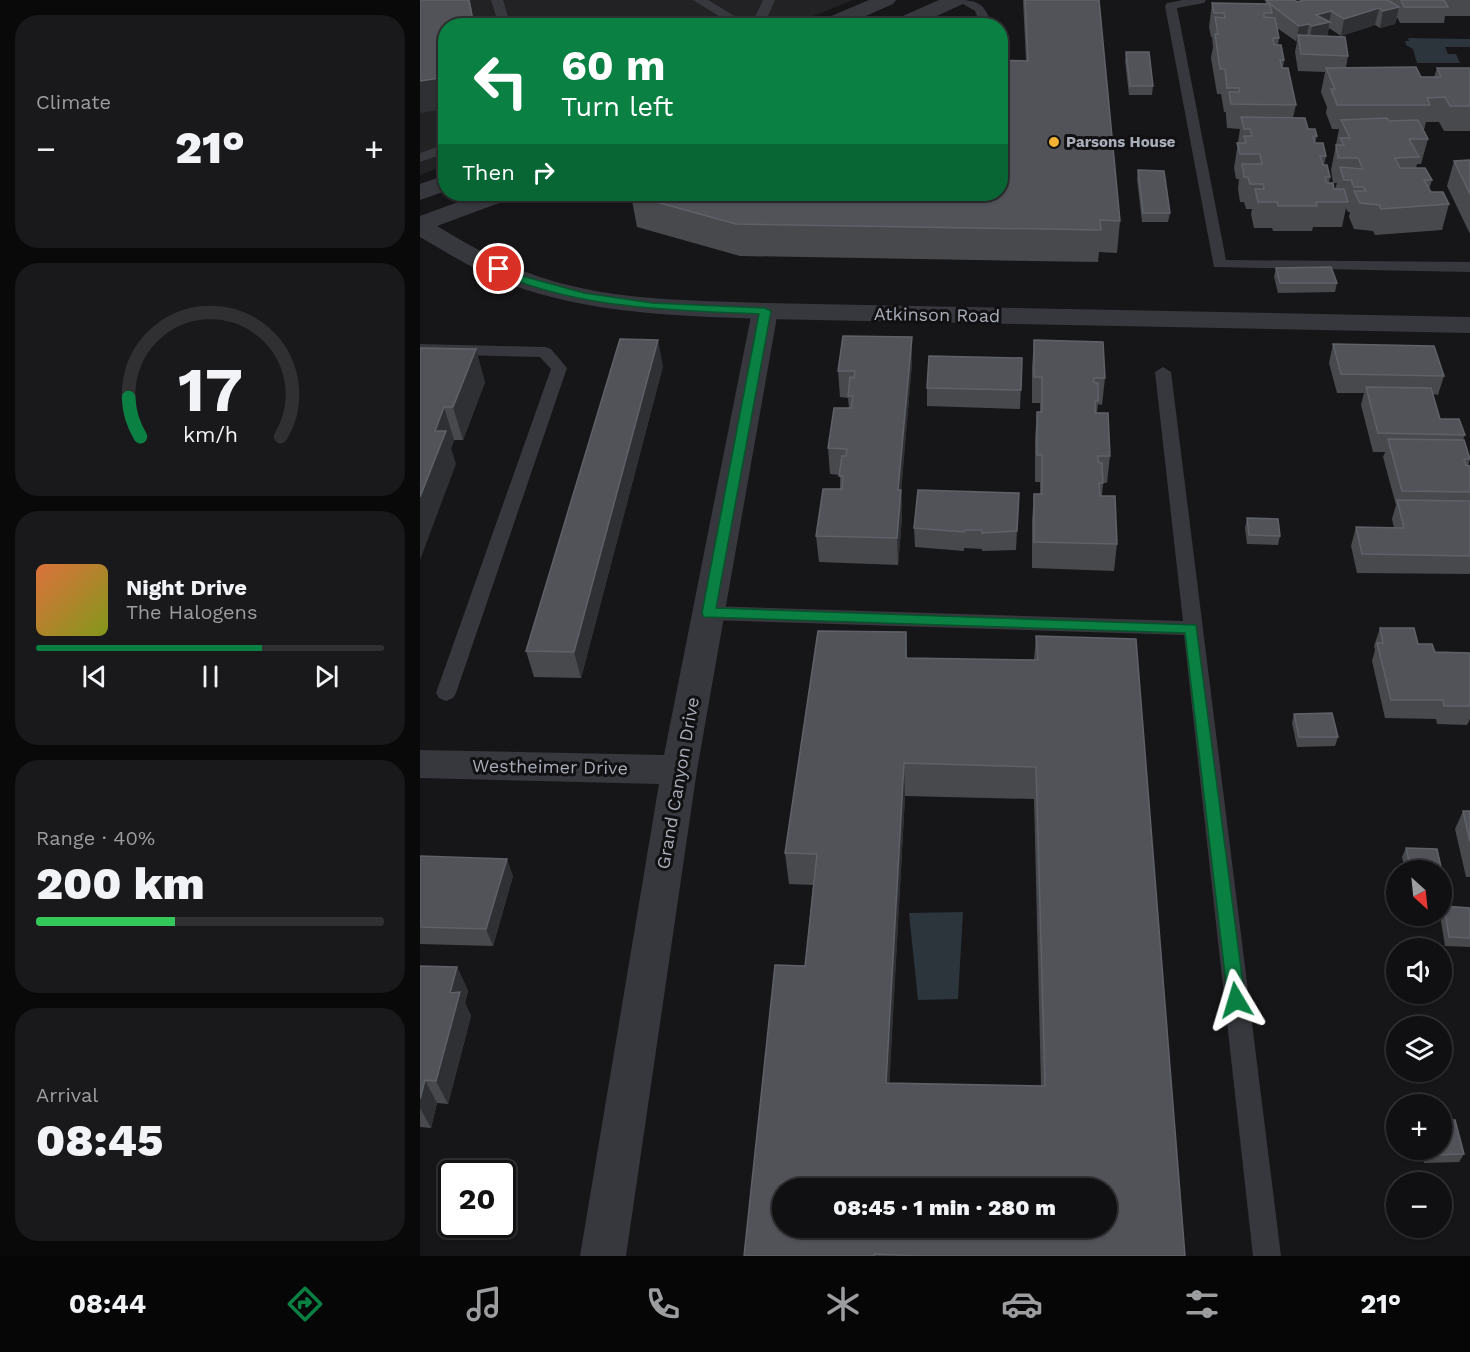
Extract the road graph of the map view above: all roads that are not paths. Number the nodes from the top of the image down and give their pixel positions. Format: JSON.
{"nodes":[{"id":1,"x":498,"y":0,"type":"edge"},
{"id":2,"x":699,"y":0,"type":"edge"},
{"id":3,"x":769,"y":0,"type":"edge"},
{"id":4,"x":886,"y":0,"type":"edge"},
{"id":5,"x":956,"y":0,"type":"edge"},
{"id":6,"x":962,"y":0,"type":"edge"},
{"id":7,"x":1200,"y":0,"type":"edge"},
{"id":8,"x":751,"y":6,"type":"dead end"},
{"id":9,"x":761,"y":17,"type":"joint"},
{"id":10,"x":503,"y":18,"type":"edge"},
{"id":11,"x":732,"y":18,"type":"edge"},
{"id":12,"x":843,"y":18,"type":"edge"},
{"id":13,"x":914,"y":18,"type":"edge"},
{"id":14,"x":984,"y":18,"type":"edge"},
{"id":15,"x":438,"y":151,"type":"edge"},
{"id":16,"x":420,"y":158,"type":"edge"},
{"id":17,"x":438,"y":185,"type":"edge"},
{"id":18,"x":420,"y":193,"type":"edge"},
{"id":19,"x":483,"y":201,"type":"edge"},
{"id":20,"x":420,"y":226,"type":"edge"},
{"id":21,"x":1470,"y":267,"type":"edge"},
{"id":22,"x":765,"y":311,"type":"junction"},
{"id":23,"x":1470,"y":325,"type":"edge"},
{"id":24,"x":420,"y":349,"type":"edge"},
{"id":25,"x":1163,"y":372,"type":"dead end"},
{"id":26,"x":709,"y":613,"type":"junction"},
{"id":27,"x":1192,"y":628,"type":"junction"},
{"id":28,"x":446,"y":693,"type":"dead end"},
{"id":29,"x":420,"y":764,"type":"edge"},
{"id":30,"x":679,"y":770,"type":"junction"},
{"id":31,"x":603,"y":1256,"type":"edge"},
{"id":32,"x":1267,"y":1256,"type":"edge"}],
"edges":[{"from":1,"to":10,"type":"lane"},
{"from":2,"to":11,"type":"lane"},
{"from":3,"to":9,"type":"lane"},
{"from":4,"to":12,"type":"street"},
{"from":5,"to":13,"type":"street"},
{"from":6,"to":14,"type":"lane"},
{"from":7,"to":21,"type":"lane"},
{"from":8,"to":9,"type":"lane"},
{"from":15,"to":16,"type":"lane"},
{"from":17,"to":18,"type":"street"},
{"from":19,"to":20,"type":"street"},
{"from":20,"to":22,"type":"street","name":"Atkinson Road"},
{"from":22,"to":23,"type":"street","name":"Atkinson Road"},
{"from":22,"to":26,"type":"street","name":"Grand Canyon Drive"},
{"from":24,"to":28,"type":"lane"},
{"from":25,"to":27,"type":"lane"},
{"from":26,"to":27,"type":"lane"},
{"from":26,"to":30,"type":"street","name":"Grand Canyon Drive"},
{"from":27,"to":32,"type":"lane"},
{"from":29,"to":30,"type":"street","name":"Westheimer Drive"},
{"from":30,"to":31,"type":"street","name":"Grand Canyon Drive"}]}
